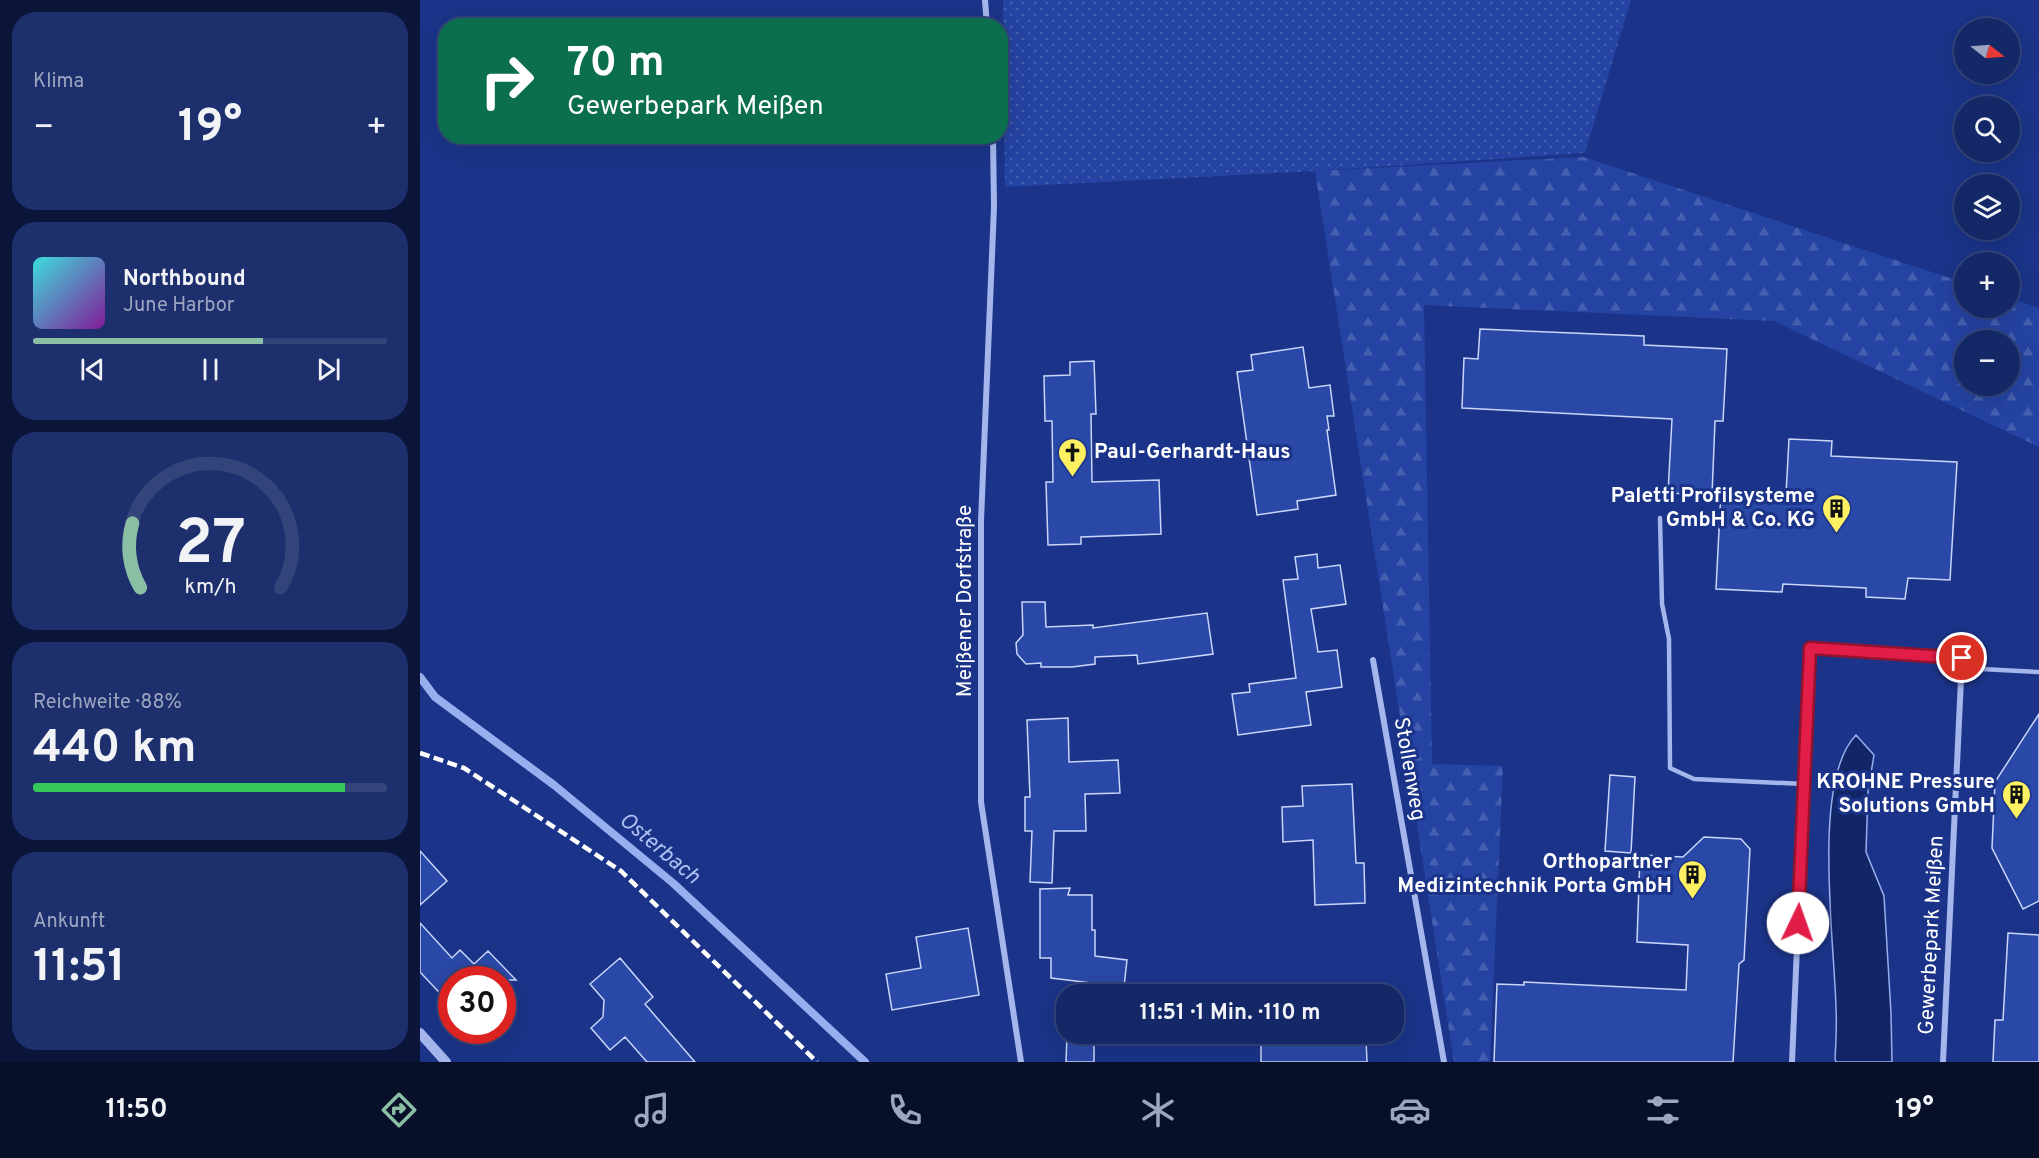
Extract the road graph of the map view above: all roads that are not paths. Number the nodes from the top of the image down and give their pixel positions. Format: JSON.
{"nodes":[{"id":1,"x":985,"y":0,"type":"edge"},
{"id":2,"x":986,"y":18,"type":"edge"},
{"id":3,"x":993,"y":144,"type":"edge"},
{"id":4,"x":1660,"y":518,"type":"dead end"},
{"id":5,"x":1373,"y":660,"type":"dead end"},
{"id":6,"x":1962,"y":668,"type":"junction"},
{"id":7,"x":2039,"y":672,"type":"edge"},
{"id":8,"x":1804,"y":784,"type":"junction"},
{"id":9,"x":420,"y":1033,"type":"edge"},
{"id":10,"x":446,"y":1062,"type":"edge"},
{"id":11,"x":1021,"y":1062,"type":"edge"},
{"id":12,"x":1444,"y":1062,"type":"edge"},
{"id":13,"x":1792,"y":1062,"type":"edge"},
{"id":14,"x":1942,"y":1062,"type":"edge"}],
"edges":[{"from":1,"to":2,"type":"street"},
{"from":3,"to":11,"type":"street","name":"Meißener Dorfstraße"},
{"from":4,"to":8,"type":"lane"},
{"from":5,"to":12,"type":"street","name":"Stollenweg"},
{"from":6,"to":7,"type":"lane"},
{"from":6,"to":8,"type":"street"},
{"from":6,"to":14,"type":"street","name":"Gewerbepark Meißen"},
{"from":8,"to":13,"type":"street"},
{"from":9,"to":10,"type":"street"}]}
